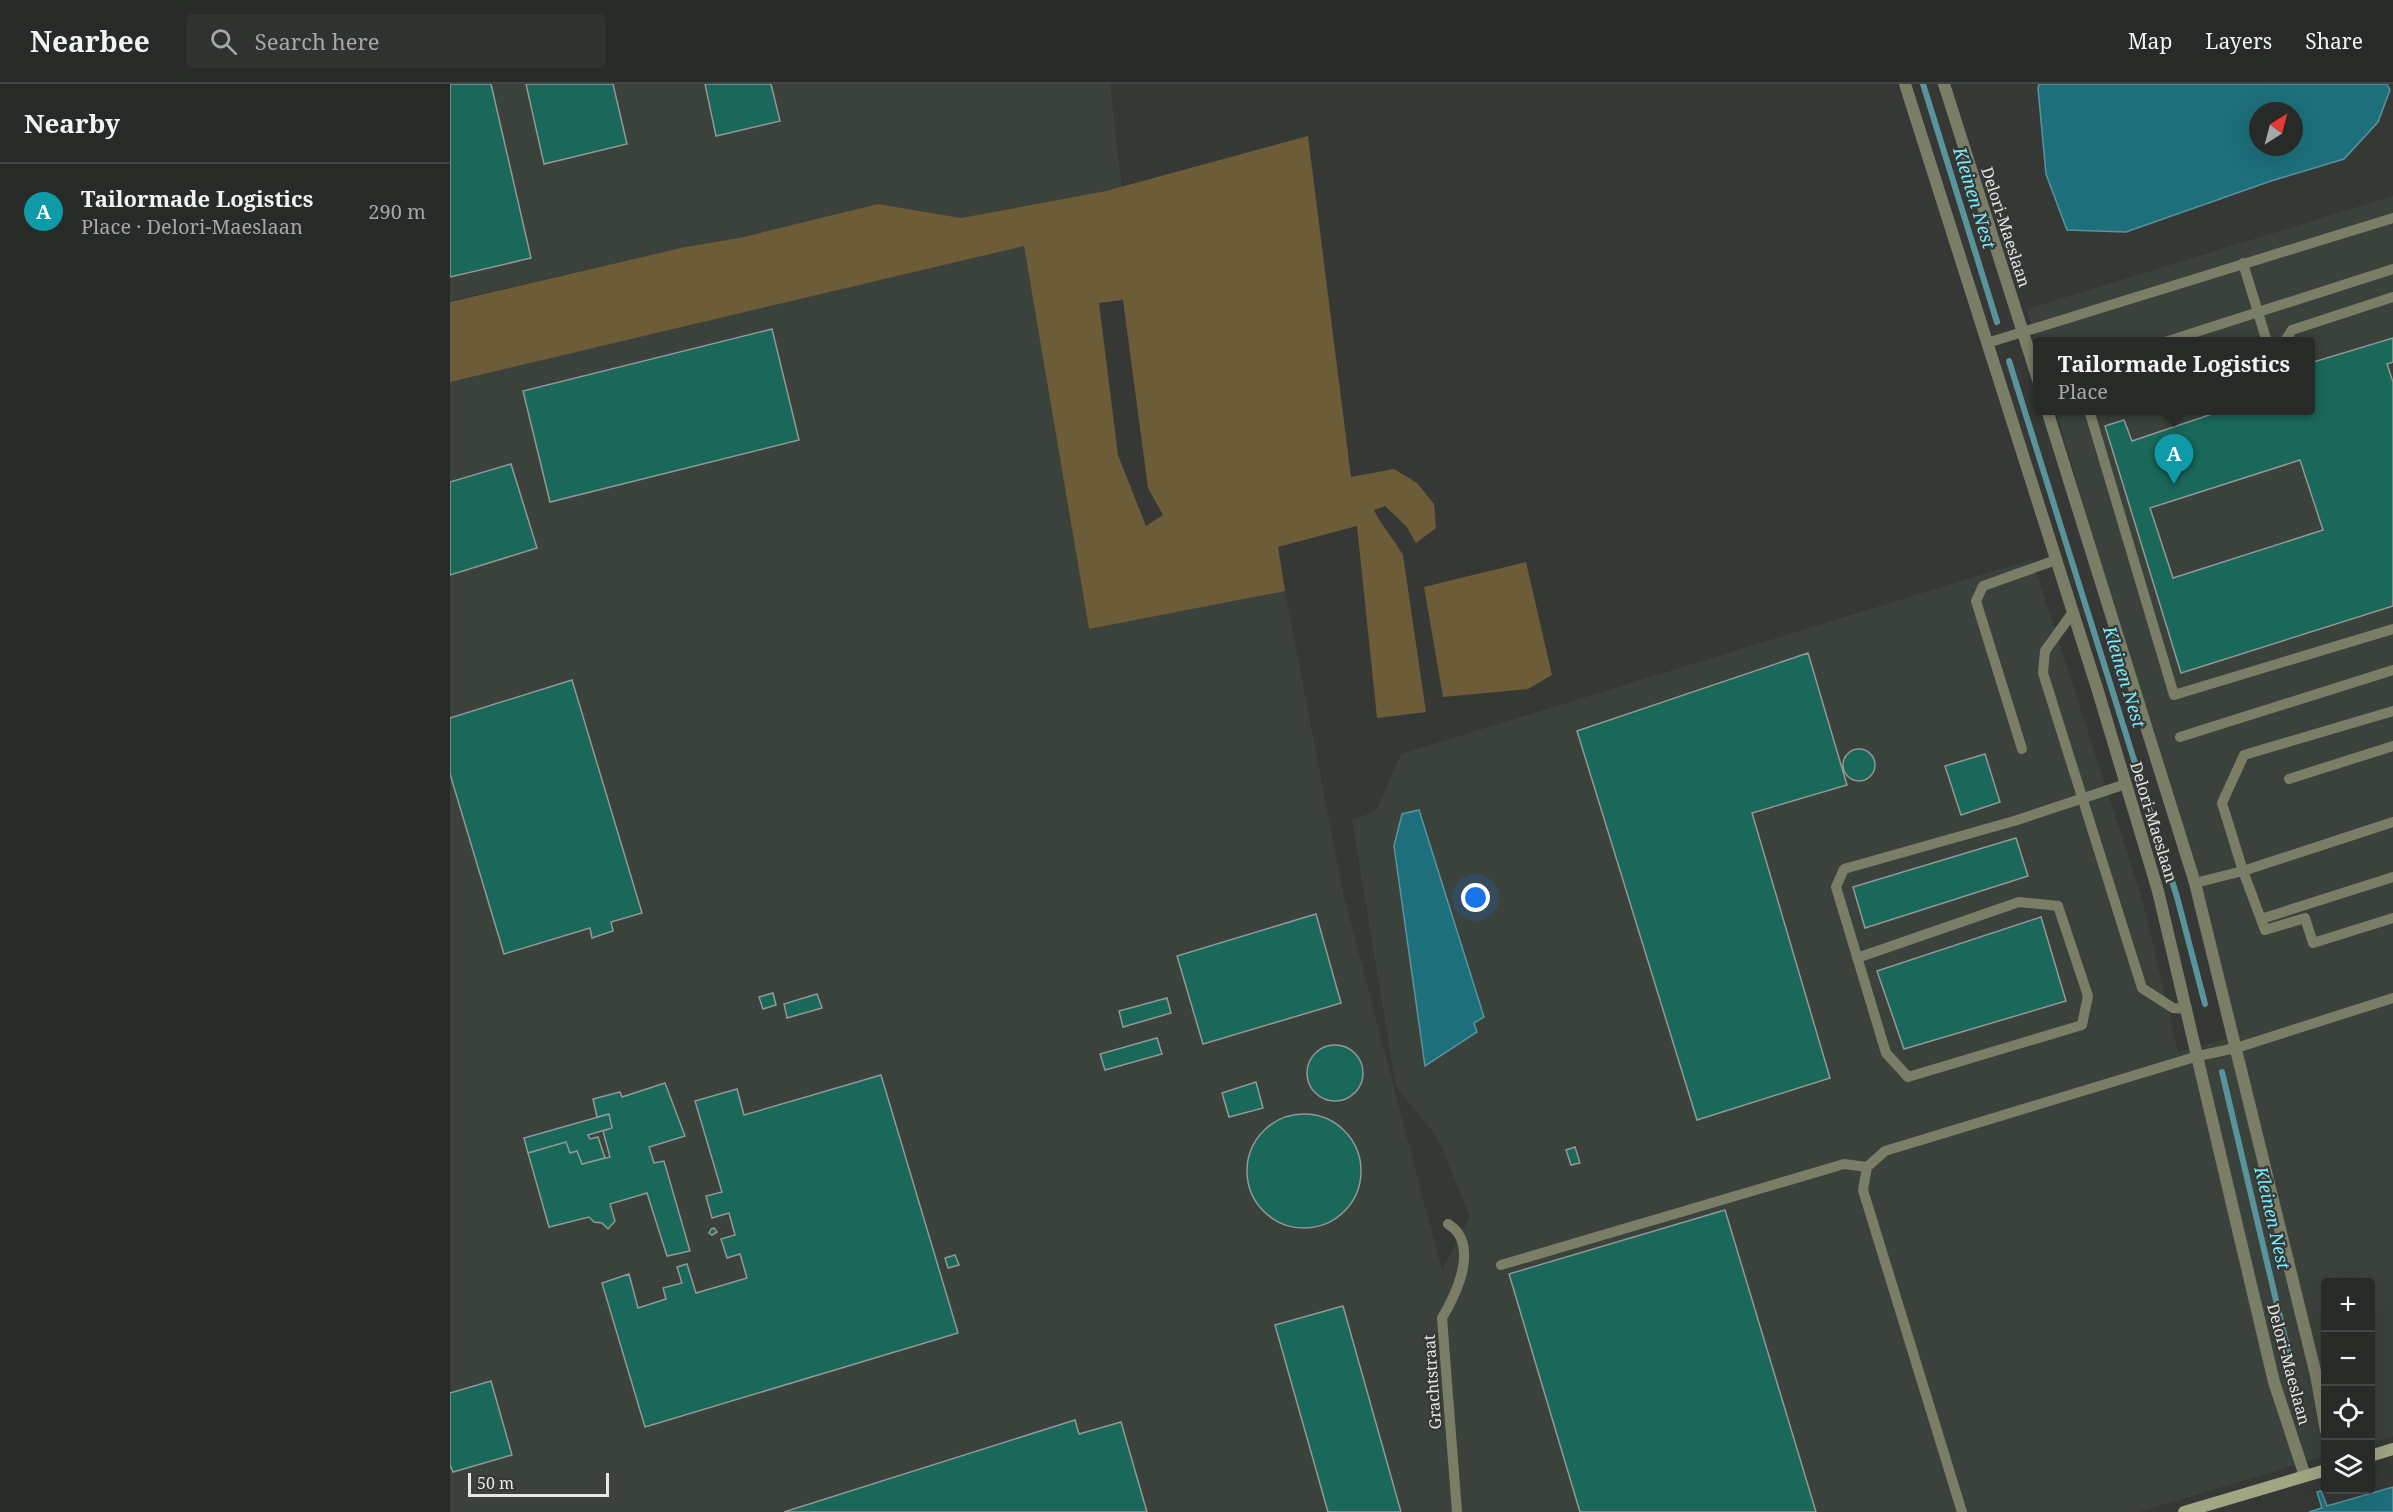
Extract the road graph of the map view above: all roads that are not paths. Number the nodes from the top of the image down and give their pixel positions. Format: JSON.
{"nodes":[{"id":1,"x":1905,"y":84,"type":"edge"},
{"id":2,"x":1944,"y":84,"type":"edge"},
{"id":3,"x":2393,"y":218,"type":"edge"},
{"id":4,"x":2243,"y":263,"type":"junction"},
{"id":5,"x":2393,"y":269,"type":"edge"},
{"id":6,"x":2393,"y":297,"type":"edge"},
{"id":7,"x":2257,"y":311,"type":"junction"},
{"id":8,"x":2022,"y":332,"type":"junction"},
{"id":9,"x":2180,"y":337,"type":"edge"},
{"id":10,"x":2265,"y":337,"type":"edge"},
{"id":11,"x":2287,"y":337,"type":"edge"},
{"id":12,"x":1987,"y":343,"type":"junction"},
{"id":13,"x":2033,"y":367,"type":"edge"},
{"id":14,"x":2048,"y":415,"type":"edge"},
{"id":15,"x":2090,"y":415,"type":"edge"},
{"id":16,"x":2056,"y":560,"type":"junction"},
{"id":17,"x":2073,"y":612,"type":"junction"},
{"id":18,"x":2393,"y":629,"type":"edge"},
{"id":19,"x":2393,"y":670,"type":"edge"},
{"id":20,"x":2393,"y":711,"type":"edge"},
{"id":21,"x":2180,"y":737,"type":"dead end"},
{"id":22,"x":2393,"y":746,"type":"edge"},
{"id":23,"x":2022,"y":749,"type":"dead end"},
{"id":24,"x":2289,"y":779,"type":"dead end"},
{"id":25,"x":2126,"y":784,"type":"junction"},
{"id":26,"x":2081,"y":798,"type":"junction"},
{"id":27,"x":2393,"y":822,"type":"edge"},
{"id":28,"x":2243,"y":871,"type":"junction"},
{"id":29,"x":2393,"y":877,"type":"edge"},
{"id":30,"x":2195,"y":883,"type":"junction"},
{"id":31,"x":2393,"y":918,"type":"edge"},
{"id":32,"x":2261,"y":919,"type":"junction"},
{"id":33,"x":1857,"y":958,"type":"junction"},
{"id":34,"x":2393,"y":998,"type":"edge"},
{"id":35,"x":2187,"y":1009,"type":"junction"},
{"id":36,"x":2236,"y":1048,"type":"junction"},
{"id":37,"x":2198,"y":1056,"type":"junction"},
{"id":38,"x":1868,"y":1167,"type":"junction"},
{"id":39,"x":1448,"y":1224,"type":"dead end"},
{"id":40,"x":1501,"y":1265,"type":"dead end"},
{"id":41,"x":2321,"y":1406,"type":"edge"},
{"id":42,"x":2393,"y":1449,"type":"edge"},
{"id":43,"x":2375,"y":1454,"type":"edge"},
{"id":44,"x":2321,"y":1471,"type":"edge"},
{"id":45,"x":2305,"y":1476,"type":"junction"},
{"id":46,"x":1457,"y":1512,"type":"edge"},
{"id":47,"x":1962,"y":1512,"type":"edge"},
{"id":48,"x":2184,"y":1512,"type":"edge"}],
"edges":[{"from":1,"to":12,"type":"street","name":"Delori-Maeslaan"},
{"from":2,"to":8,"type":"street","name":"Delori-Maeslaan"},
{"from":3,"to":4,"type":"lane"},
{"from":4,"to":7,"type":"lane"},
{"from":4,"to":8,"type":"lane"},
{"from":5,"to":7,"type":"lane"},
{"from":6,"to":11,"type":"lane"},
{"from":7,"to":9,"type":"lane"},
{"from":7,"to":10,"type":"lane"},
{"from":8,"to":12,"type":"lane"},
{"from":8,"to":13,"type":"street","name":"Delori-Maeslaan"},
{"from":12,"to":16,"type":"street","name":"Delori-Maeslaan"},
{"from":14,"to":30,"type":"street","name":"Delori-Maeslaan"},
{"from":15,"to":18,"type":"lane"},
{"from":16,"to":17,"type":"street","name":"Delori-Maeslaan"},
{"from":16,"to":23,"type":"lane"},
{"from":17,"to":25,"type":"street","name":"Delori-Maeslaan"},
{"from":17,"to":26,"type":"lane"},
{"from":19,"to":21,"type":"lane"},
{"from":20,"to":28,"type":"lane"},
{"from":22,"to":24,"type":"lane"},
{"from":25,"to":26,"type":"lane"},
{"from":25,"to":35,"type":"street","name":"Delori-Maeslaan"},
{"from":26,"to":33,"type":"lane"},
{"from":26,"to":35,"type":"lane"},
{"from":27,"to":28,"type":"lane"},
{"from":28,"to":30,"type":"lane"},
{"from":28,"to":32,"type":"lane"},
{"from":29,"to":32,"type":"lane"},
{"from":30,"to":36,"type":"street","name":"Delori-Maeslaan"},
{"from":31,"to":32,"type":"lane"},
{"from":33,"to":33,"type":"lane"},
{"from":34,"to":36,"type":"lane"},
{"from":35,"to":37,"type":"street","name":"Delori-Maeslaan"},
{"from":36,"to":37,"type":"lane"},
{"from":36,"to":41,"type":"street","name":"Delori-Maeslaan"},
{"from":37,"to":38,"type":"lane"},
{"from":37,"to":45,"type":"street","name":"Delori-Maeslaan"},
{"from":38,"to":40,"type":"lane"},
{"from":38,"to":47,"type":"lane"},
{"from":39,"to":46,"type":"lane","name":"Grachtstraat"},
{"from":42,"to":43,"type":"main road"},
{"from":44,"to":45,"type":"main road"},
{"from":45,"to":48,"type":"main road"}]}
